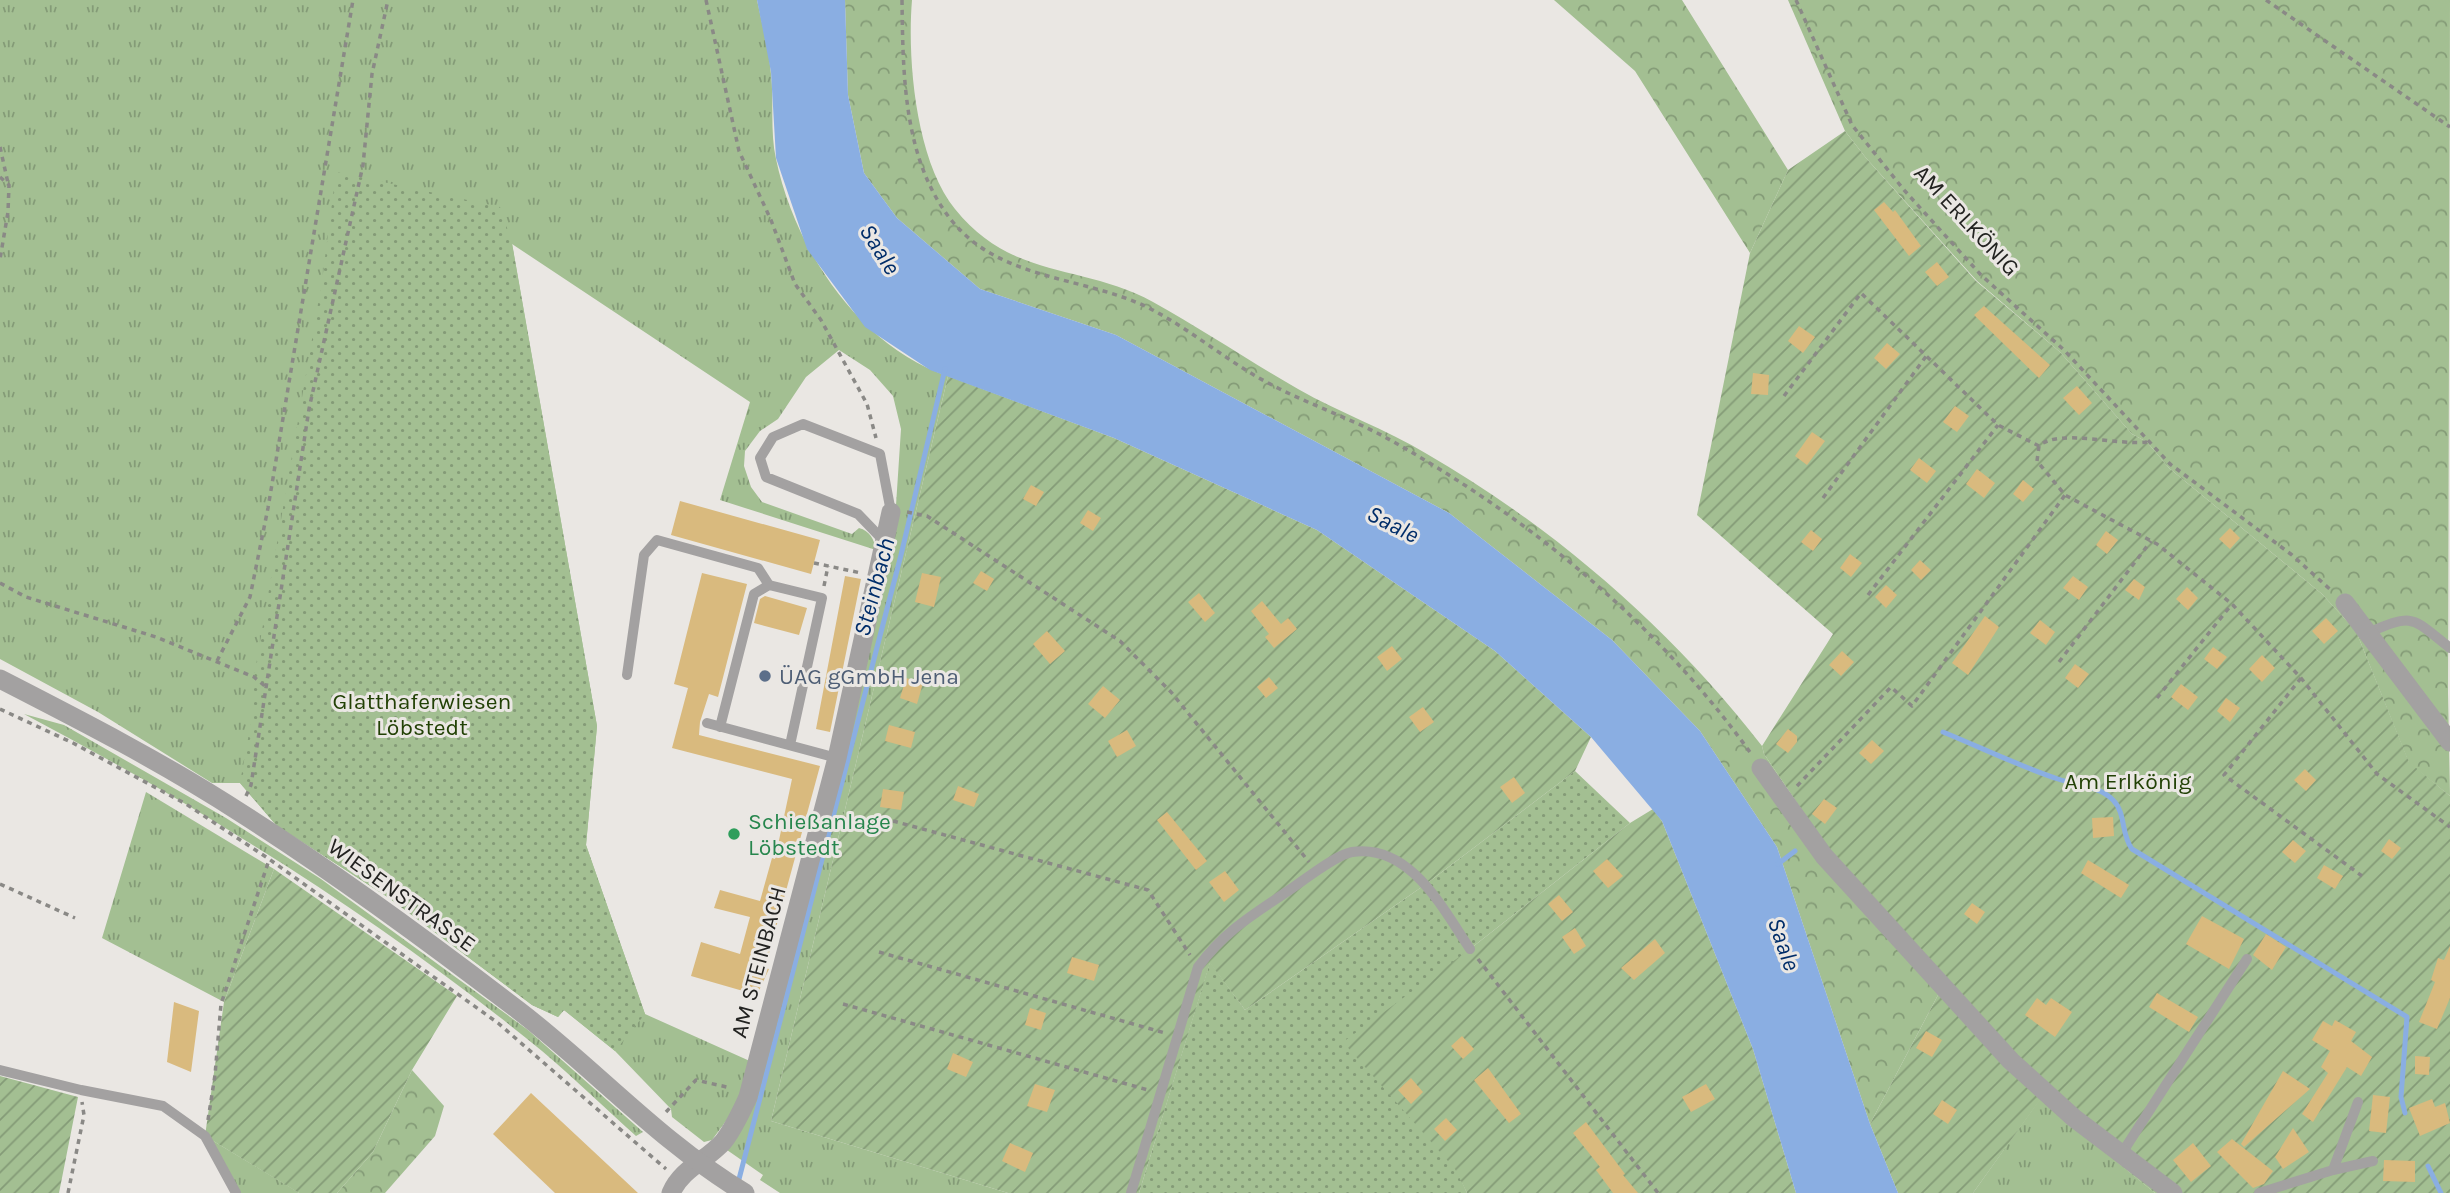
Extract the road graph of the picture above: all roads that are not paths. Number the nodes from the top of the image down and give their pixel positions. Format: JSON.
{"nodes":[{"id":1,"x":891,"y":512,"type":"joint"},
{"id":2,"x":884,"y":541,"type":"junction"},
{"id":3,"x":769,"y":585,"type":"junction"},
{"id":4,"x":2345,"y":603,"type":"road end"},
{"id":5,"x":2368,"y":633,"type":"junction"},
{"id":6,"x":2450,"y":648,"type":"edge"},
{"id":7,"x":627,"y":675,"type":"dead end"},
{"id":8,"x":0,"y":679,"type":"edge"},
{"id":9,"x":707,"y":723,"type":"dead end"},
{"id":10,"x":720,"y":727,"type":"junction"},
{"id":11,"x":2450,"y":742,"type":"edge"},
{"id":12,"x":790,"y":745,"type":"junction"},
{"id":13,"x":837,"y":758,"type":"junction"},
{"id":14,"x":1762,"y":768,"type":"road end"},
{"id":15,"x":1470,"y":949,"type":"road end"},
{"id":16,"x":2247,"y":959,"type":"dead end"},
{"id":17,"x":0,"y":1070,"type":"edge"},
{"id":18,"x":2358,"y":1102,"type":"dead end"},
{"id":19,"x":2122,"y":1153,"type":"junction"},
{"id":20,"x":2373,"y":1161,"type":"dead end"},
{"id":21,"x":697,"y":1162,"type":"junction"},
{"id":22,"x":2333,"y":1170,"type":"junction"},
{"id":23,"x":674,"y":1186,"type":"edge"},
{"id":24,"x":737,"y":1188,"type":"edge"},
{"id":25,"x":236,"y":1193,"type":"edge"},
{"id":26,"x":1131,"y":1193,"type":"edge"},
{"id":27,"x":2173,"y":1193,"type":"edge"},
{"id":28,"x":2259,"y":1193,"type":"edge"}],
"edges":[{"from":1,"to":2,"type":"street","name":"AM STEINBACH"},
{"from":1,"to":2,"type":"lane"},
{"from":2,"to":13,"type":"street","name":"AM STEINBACH"},
{"from":3,"to":7,"type":"lane"},
{"from":3,"to":10,"type":"lane"},
{"from":3,"to":12,"type":"lane"},
{"from":4,"to":5,"type":"street"},
{"from":5,"to":6,"type":"lane"},
{"from":5,"to":11,"type":"street"},
{"from":8,"to":21,"type":"street","name":"WIESENSTRASSE"},
{"from":9,"to":10,"type":"lane"},
{"from":10,"to":12,"type":"lane"},
{"from":12,"to":13,"type":"lane"},
{"from":13,"to":21,"type":"street","name":"AM STEINBACH"},
{"from":14,"to":19,"type":"street"},
{"from":15,"to":26,"type":"lane"},
{"from":16,"to":19,"type":"lane"},
{"from":17,"to":25,"type":"lane"},
{"from":18,"to":22,"type":"lane"},
{"from":19,"to":27,"type":"street"},
{"from":20,"to":22,"type":"lane"},
{"from":21,"to":23,"type":"street","name":"AM STEINBACH"},
{"from":21,"to":24,"type":"street","name":"WIESENSTRASSE"},
{"from":22,"to":28,"type":"lane"}]}
